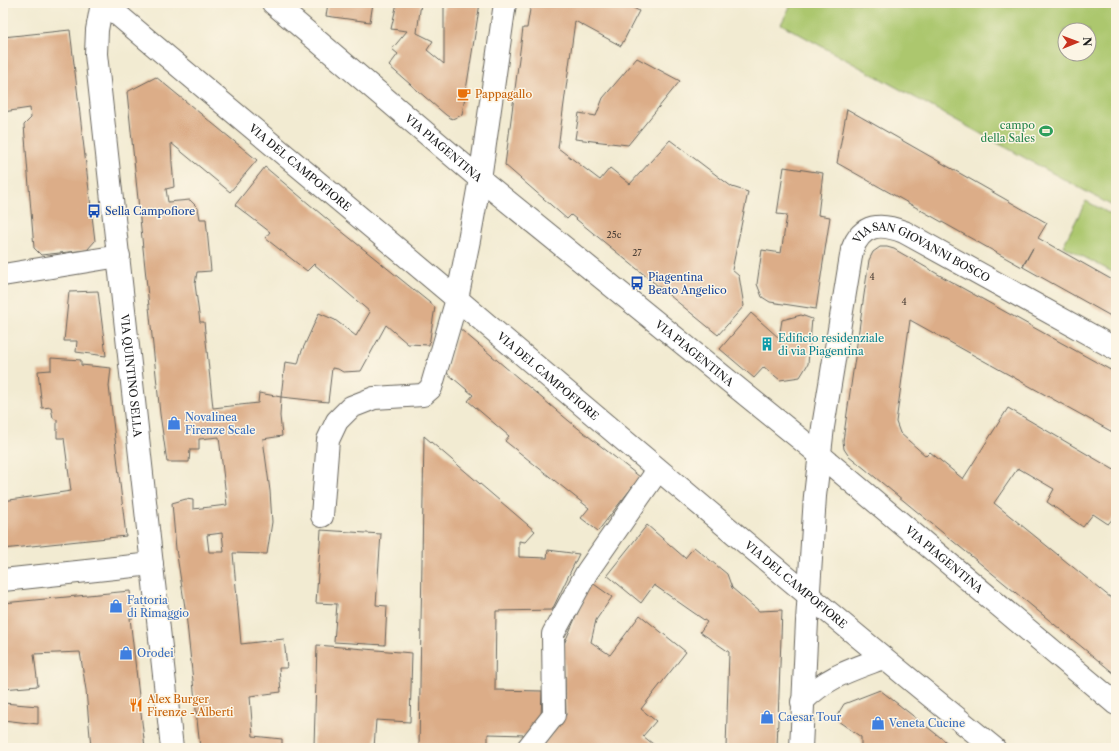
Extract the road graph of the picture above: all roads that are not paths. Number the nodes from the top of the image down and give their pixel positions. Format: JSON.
{"nodes":[{"id":1,"x":103,"y":3,"type":"edge"},
{"id":2,"x":273,"y":3,"type":"edge"},
{"id":3,"x":505,"y":3,"type":"edge"},
{"id":4,"x":480,"y":179,"type":"junction"},
{"id":5,"x":119,"y":256,"type":"junction"},
{"id":6,"x":3,"y":275,"type":"edge"},
{"id":7,"x":457,"y":299,"type":"junction"},
{"id":8,"x":1116,"y":349,"type":"edge"},
{"id":9,"x":820,"y":455,"type":"junction"},
{"id":10,"x":658,"y":470,"type":"junction"},
{"id":11,"x":322,"y":516,"type":"dead end"},
{"id":12,"x":152,"y":564,"type":"junction"},
{"id":13,"x":3,"y":580,"type":"edge"},
{"id":14,"x":809,"y":596,"type":"junction"},
{"id":15,"x":883,"y":658,"type":"junction"},
{"id":16,"x":802,"y":702,"type":"junction"},
{"id":17,"x":1116,"y":704,"type":"edge"},
{"id":18,"x":172,"y":748,"type":"edge"},
{"id":19,"x":528,"y":748,"type":"edge"},
{"id":20,"x":801,"y":748,"type":"edge"},
{"id":21,"x":994,"y":748,"type":"edge"}],
"edges":[{"from":1,"to":5,"type":"street","name":"VIA QUINTINO SELLA"},
{"from":1,"to":7,"type":"street","name":"VIA DEL CAMPOFIORE"},
{"from":2,"to":4,"type":"street","name":"VIA PIAGENTINA"},
{"from":3,"to":4,"type":"street"},
{"from":4,"to":7,"type":"street"},
{"from":4,"to":9,"type":"street","name":"VIA PIAGENTINA"},
{"from":5,"to":6,"type":"street"},
{"from":5,"to":12,"type":"street","name":"VIA QUINTINO SELLA"},
{"from":7,"to":10,"type":"street","name":"VIA DEL CAMPOFIORE"},
{"from":7,"to":11,"type":"street"},
{"from":8,"to":9,"type":"street","name":"VIA SAN GIOVANNI BOSCO"},
{"from":9,"to":14,"type":"street","name":"VIA SAN GIOVANNI BOSCO"},
{"from":9,"to":17,"type":"street","name":"VIA PIAGENTINA"},
{"from":10,"to":14,"type":"street","name":"VIA DEL CAMPOFIORE"},
{"from":10,"to":19,"type":"street"},
{"from":12,"to":13,"type":"street"},
{"from":12,"to":18,"type":"street","name":"VIA QUINTINO SELLA"},
{"from":14,"to":15,"type":"street","name":"VIA DEL CAMPOFIORE"},
{"from":14,"to":16,"type":"street","name":"VIA SAN GIOVANNI BOSCO"},
{"from":15,"to":16,"type":"street"},
{"from":15,"to":21,"type":"street","name":"VIA DEL CAMPOFIORE"},
{"from":16,"to":20,"type":"street","name":"VIA SAN GIOVANNI BOSCO"}]}
